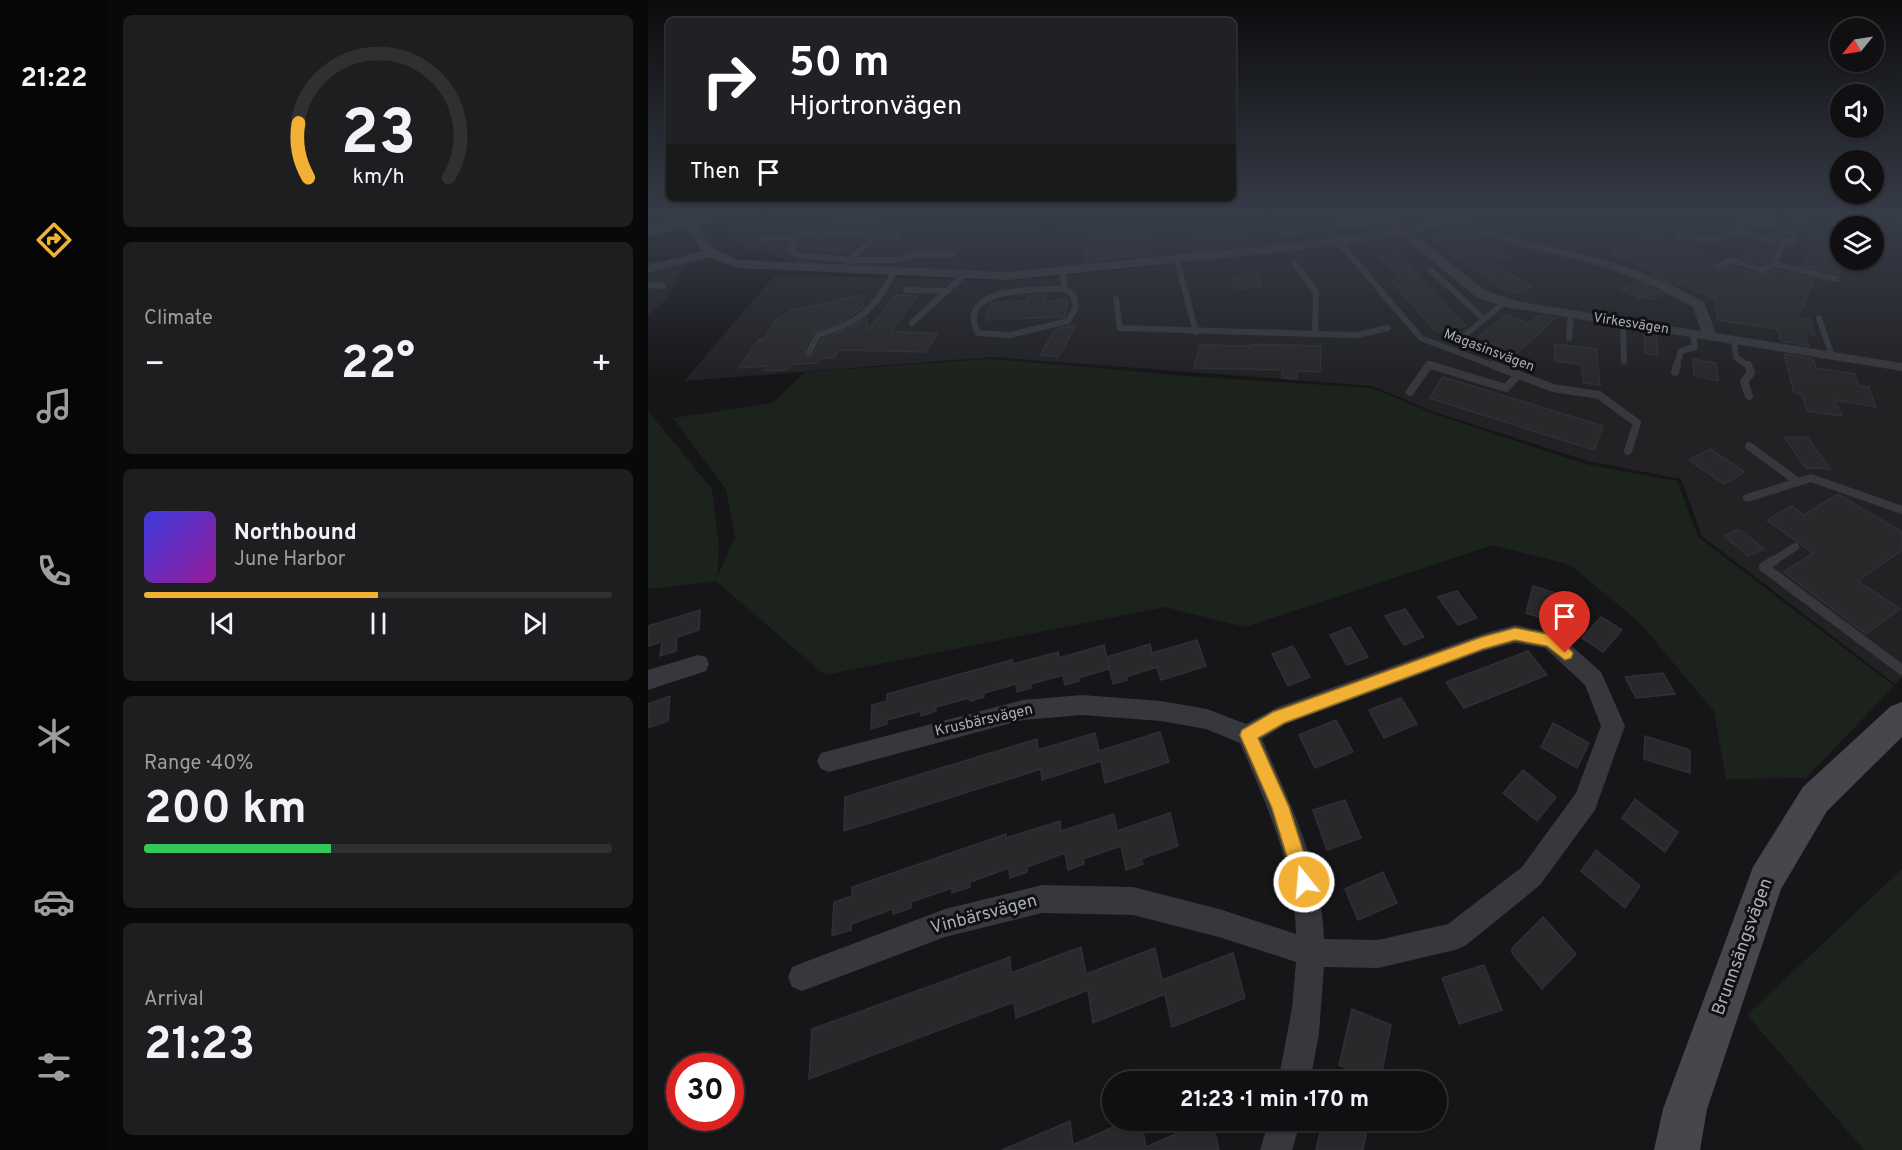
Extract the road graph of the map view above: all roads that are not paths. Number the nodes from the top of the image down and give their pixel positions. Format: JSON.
{"nodes":[{"id":1,"x":1431,"y":270,"type":"dead end"},
{"id":2,"x":886,"y":271,"type":"edge"},
{"id":3,"x":895,"y":271,"type":"junction"},
{"id":4,"x":1076,"y":271,"type":"edge"},
{"id":5,"x":1180,"y":271,"type":"edge"},
{"id":6,"x":1300,"y":271,"type":"edge"},
{"id":7,"x":1363,"y":271,"type":"edge"},
{"id":8,"x":1452,"y":271,"type":"edge"},
{"id":9,"x":1625,"y":271,"type":"edge"},
{"id":10,"x":1802,"y":271,"type":"edge"},
{"id":11,"x":1063,"y":272,"type":"junction"},
{"id":12,"x":965,"y":274,"type":"junction"},
{"id":13,"x":1836,"y":279,"type":"dead end"},
{"id":14,"x":648,"y":285,"type":"edge"},
{"id":15,"x":663,"y":286,"type":"dead end"},
{"id":16,"x":1064,"y":288,"type":"junction"},
{"id":17,"x":906,"y":290,"type":"dead end"},
{"id":18,"x":948,"y":291,"type":"junction"},
{"id":19,"x":1116,"y":300,"type":"dead end"},
{"id":20,"x":1505,"y":302,"type":"junction"},
{"id":21,"x":1571,"y":315,"type":"junction"},
{"id":22,"x":1819,"y":318,"type":"dead end"},
{"id":23,"x":1484,"y":319,"type":"junction"},
{"id":24,"x":912,"y":323,"type":"dead end"},
{"id":25,"x":1623,"y":323,"type":"junction"},
{"id":26,"x":1388,"y":328,"type":"dead end"},
{"id":27,"x":1196,"y":332,"type":"junction"},
{"id":28,"x":1693,"y":333,"type":"junction"},
{"id":29,"x":1315,"y":334,"type":"junction"},
{"id":30,"x":1710,"y":336,"type":"junction"},
{"id":31,"x":1569,"y":338,"type":"dead end"},
{"id":32,"x":1460,"y":340,"type":"dead end"},
{"id":33,"x":1734,"y":340,"type":"junction"},
{"id":34,"x":809,"y":352,"type":"dead end"},
{"id":35,"x":1832,"y":356,"type":"junction"},
{"id":36,"x":1624,"y":361,"type":"dead end"},
{"id":37,"x":1902,"y":367,"type":"edge"},
{"id":38,"x":1675,"y":372,"type":"dead end"},
{"id":39,"x":1518,"y":375,"type":"junction"},
{"id":40,"x":1410,"y":392,"type":"dead end"},
{"id":41,"x":1749,"y":396,"type":"dead end"},
{"id":42,"x":1749,"y":446,"type":"dead end"},
{"id":43,"x":1628,"y":452,"type":"dead end"},
{"id":44,"x":1798,"y":482,"type":"junction"},
{"id":45,"x":1747,"y":498,"type":"dead end"},
{"id":46,"x":1902,"y":510,"type":"edge"},
{"id":47,"x":1796,"y":547,"type":"dead end"},
{"id":48,"x":698,"y":664,"type":"dead end"},
{"id":49,"x":1902,"y":670,"type":"edge"},
{"id":50,"x":648,"y":680,"type":"edge"},
{"id":51,"x":1902,"y":716,"type":"edge"},
{"id":52,"x":1248,"y":735,"type":"junction"},
{"id":53,"x":829,"y":761,"type":"dead end"},
{"id":54,"x":1311,"y":953,"type":"junction"},
{"id":55,"x":802,"y":976,"type":"dead end"},
{"id":56,"x":1297,"y":1071,"type":"edge"},
{"id":57,"x":1282,"y":1131,"type":"edge"},
{"id":58,"x":1276,"y":1150,"type":"edge"},
{"id":59,"x":1677,"y":1150,"type":"edge"}],
"edges":[{"from":1,"to":23,"type":"lane"},
{"from":2,"to":3,"type":"street"},
{"from":3,"to":12,"type":"street"},
{"from":3,"to":34,"type":"lane"},
{"from":4,"to":11,"type":"street"},
{"from":5,"to":27,"type":"lane"},
{"from":6,"to":29,"type":"lane"},
{"from":7,"to":39,"type":"lane","name":"Magasinsvägen"},
{"from":8,"to":20,"type":"street","name":"Virkesvägen"},
{"from":9,"to":30,"type":"street"},
{"from":10,"to":13,"type":"lane"},
{"from":11,"to":12,"type":"street"},
{"from":11,"to":16,"type":"lane"},
{"from":12,"to":18,"type":"lane"},
{"from":14,"to":15,"type":"lane"},
{"from":16,"to":16,"type":"lane"},
{"from":17,"to":18,"type":"lane"},
{"from":18,"to":24,"type":"lane"},
{"from":19,"to":27,"type":"lane"},
{"from":20,"to":21,"type":"street","name":"Virkesvägen"},
{"from":20,"to":23,"type":"lane"},
{"from":21,"to":25,"type":"street","name":"Virkesvägen"},
{"from":21,"to":31,"type":"lane"},
{"from":22,"to":35,"type":"lane"},
{"from":23,"to":32,"type":"lane"},
{"from":25,"to":28,"type":"street","name":"Virkesvägen"},
{"from":25,"to":36,"type":"lane"},
{"from":26,"to":29,"type":"lane"},
{"from":27,"to":29,"type":"lane"},
{"from":28,"to":30,"type":"street","name":"Virkesvägen"},
{"from":28,"to":38,"type":"lane"},
{"from":30,"to":33,"type":"street","name":"Virkesvägen"},
{"from":33,"to":35,"type":"street","name":"Virkesvägen"},
{"from":33,"to":41,"type":"lane"},
{"from":35,"to":37,"type":"street","name":"Virkesvägen"},
{"from":39,"to":40,"type":"lane"},
{"from":39,"to":43,"type":"lane","name":"Magasinsvägen"},
{"from":42,"to":44,"type":"lane"},
{"from":44,"to":45,"type":"lane"},
{"from":44,"to":46,"type":"lane"},
{"from":47,"to":49,"type":"lane"},
{"from":48,"to":50,"type":"street"},
{"from":51,"to":59,"type":"street","name":"Brunnsängsvägen"},
{"from":52,"to":53,"type":"street","name":"Krusbärsvägen"},
{"from":52,"to":54,"type":"street"},
{"from":52,"to":54,"type":"street","name":"Vinbärsvägen"},
{"from":54,"to":55,"type":"street","name":"Vinbärsvägen"},
{"from":54,"to":56,"type":"street"},
{"from":57,"to":58,"type":"street"}]}
